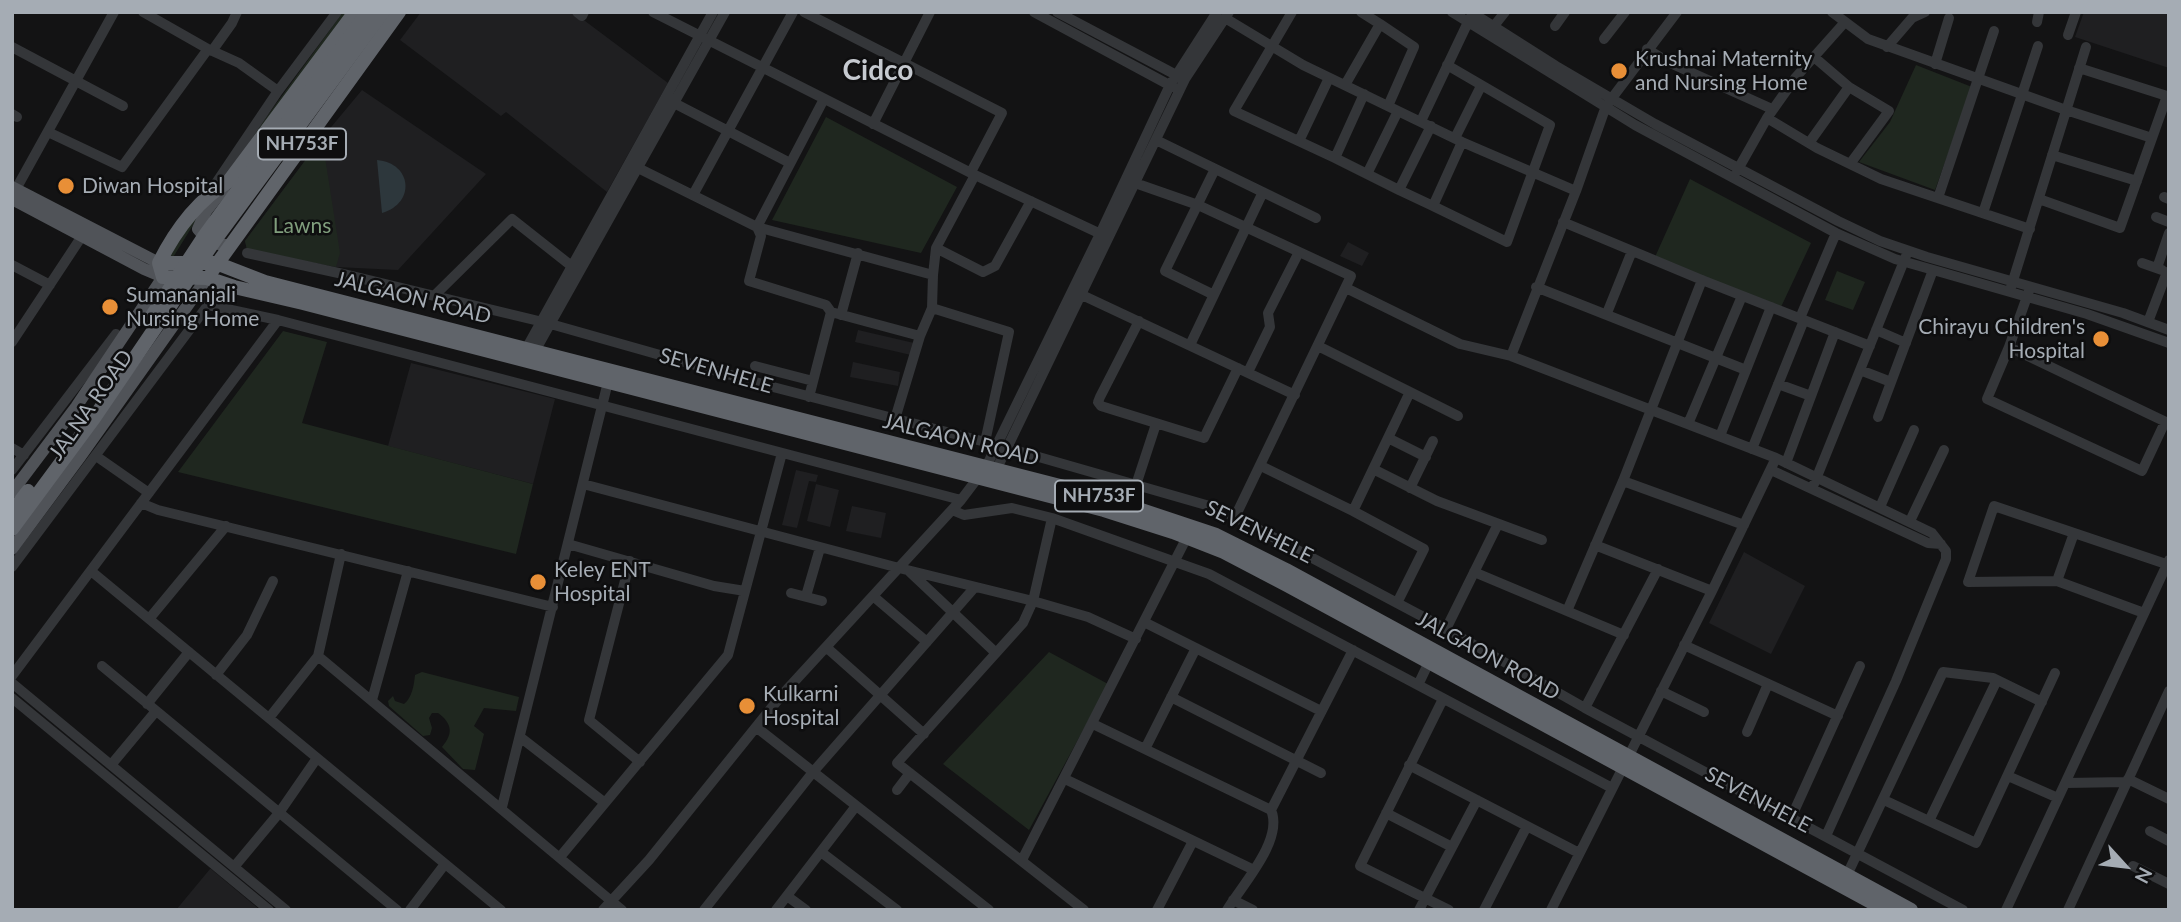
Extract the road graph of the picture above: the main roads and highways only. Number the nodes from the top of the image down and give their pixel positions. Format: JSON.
{"nodes":[{"id":1,"x":355,"y":12,"type":"edge"},
{"id":2,"x":368,"y":12,"type":"edge"},
{"id":3,"x":383,"y":12,"type":"edge"},
{"id":4,"x":399,"y":12,"type":"edge"},
{"id":5,"x":229,"y":181,"type":"junction"},
{"id":6,"x":14,"y":192,"type":"edge"},
{"id":7,"x":231,"y":244,"type":"junction"},
{"id":8,"x":216,"y":264,"type":"junction"},
{"id":9,"x":161,"y":270,"type":"junction"},
{"id":10,"x":203,"y":284,"type":"junction"},
{"id":11,"x":609,"y":376,"type":"junction"},
{"id":12,"x":987,"y":472,"type":"junction"},
{"id":13,"x":12,"y":492,"type":"edge"},
{"id":14,"x":12,"y":512,"type":"edge"},
{"id":15,"x":12,"y":529,"type":"edge"},
{"id":16,"x":12,"y":549,"type":"edge"},
{"id":17,"x":1625,"y":762,"type":"junction"},
{"id":18,"x":1886,"y":906,"type":"edge"},
{"id":19,"x":1911,"y":910,"type":"edge"}],
"edges":[{"from":1,"to":5,"type":"highway","number":"NH753F"},
{"from":2,"to":14,"type":"highway","bridge":true},
{"from":3,"to":15,"type":"highway","bridge":true},
{"from":4,"to":7,"type":"highway","name":"JALNA ROAD","number":"NH753F"},
{"from":5,"to":7,"type":"main road"},
{"from":5,"to":9,"type":"highway","number":"NH753F"},
{"from":6,"to":9,"type":"main road"},
{"from":6,"to":9,"type":"main road"},
{"from":7,"to":8,"type":"highway","name":"JALNA ROAD","number":"NH753F"},
{"from":8,"to":9,"type":"highway","name":"JALGAON ROAD"},
{"from":8,"to":10,"type":"highway","name":"JALNA ROAD","number":"NH753F"},
{"from":8,"to":11,"type":"highway","name":"JALGAON ROAD","number":"NH753F"},
{"from":9,"to":10,"type":"highway","name":"JALGAON ROAD"},
{"from":9,"to":13,"type":"main road"},
{"from":10,"to":11,"type":"highway","name":"JALGAON ROAD","number":"NH753F"},
{"from":10,"to":16,"type":"main road","name":"JALNA ROAD"},
{"from":11,"to":12,"type":"highway","name":"JALGAON ROAD","number":"NH753F"},
{"from":12,"to":17,"type":"highway","name":"JALGAON ROAD","number":"NH753F"},
{"from":12,"to":17,"type":"highway","name":"JALGAON ROAD","number":"NH753F"},
{"from":17,"to":18,"type":"highway","name":"JALGAON ROAD","number":"NH753F"},
{"from":17,"to":18,"type":"highway","name":"JALGAON ROAD","number":"NH753F"},
{"from":18,"to":19,"type":"highway","name":"JALGAON ROAD","number":"NH753F"}]}
